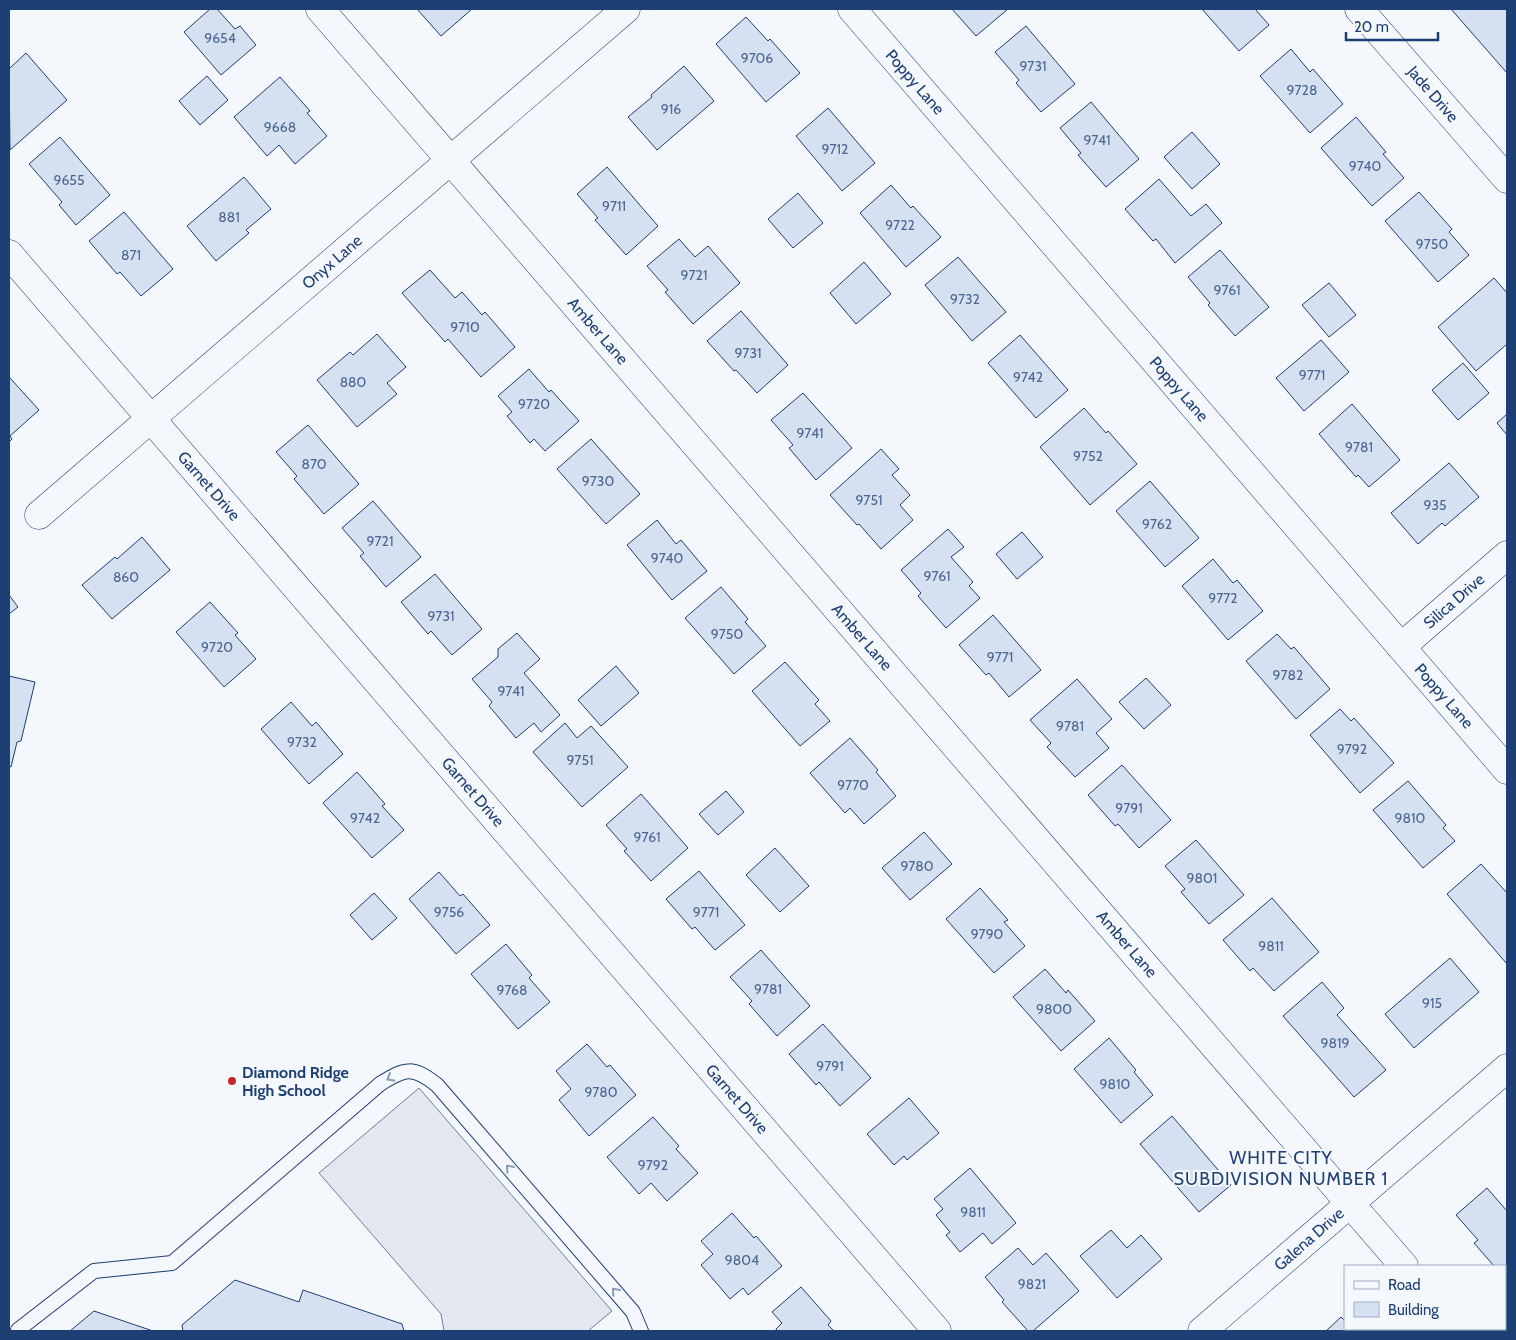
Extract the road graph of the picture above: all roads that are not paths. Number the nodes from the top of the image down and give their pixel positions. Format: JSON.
{"nodes":[{"id":1,"x":320,"y":9,"type":"edge"},
{"id":2,"x":626,"y":9,"type":"edge"},
{"id":3,"x":852,"y":9,"type":"edge"},
{"id":4,"x":1359,"y":9,"type":"edge"},
{"id":5,"x":451,"y":160,"type":"junction"},
{"id":6,"x":1507,"y":179,"type":"edge"},
{"id":7,"x":9,"y":254,"type":"edge"},
{"id":8,"x":151,"y":418,"type":"junction"},
{"id":9,"x":39,"y":515,"type":"dead end"},
{"id":10,"x":1507,"y":555,"type":"edge"},
{"id":11,"x":1401,"y":647,"type":"junction"},
{"id":12,"x":1507,"y":770,"type":"edge"},
{"id":13,"x":1507,"y":1068,"type":"edge"},
{"id":14,"x":1350,"y":1204,"type":"junction"},
{"id":15,"x":1403,"y":1265,"type":"edge"},
{"id":16,"x":18,"y":1330,"type":"dead end"},
{"id":17,"x":641,"y":1331,"type":"edge"},
{"id":18,"x":937,"y":1331,"type":"edge"},
{"id":19,"x":1202,"y":1331,"type":"edge"}],
"edges":[{"from":1,"to":5,"type":"street","name":"Amber Lane"},
{"from":2,"to":5,"type":"street","name":"Onyx Lane"},
{"from":3,"to":11,"type":"street","name":"Poppy Lane"},
{"from":4,"to":6,"type":"street","name":"Jade Drive"},
{"from":5,"to":8,"type":"street","name":"Onyx Lane"},
{"from":5,"to":14,"type":"street","name":"Amber Lane"},
{"from":7,"to":8,"type":"street","name":"Garnet Drive"},
{"from":8,"to":9,"type":"street","name":"Onyx Lane"},
{"from":8,"to":18,"type":"street","name":"Garnet Drive"},
{"from":10,"to":11,"type":"street","name":"Silica Drive"},
{"from":11,"to":12,"type":"street","name":"Poppy Lane"},
{"from":13,"to":14,"type":"street","name":"Galena Drive"},
{"from":14,"to":15,"type":"street","name":"Amber Lane"},
{"from":14,"to":19,"type":"street","name":"Galena Drive"},
{"from":17,"to":16,"type":"lane","one_way":true}]}
